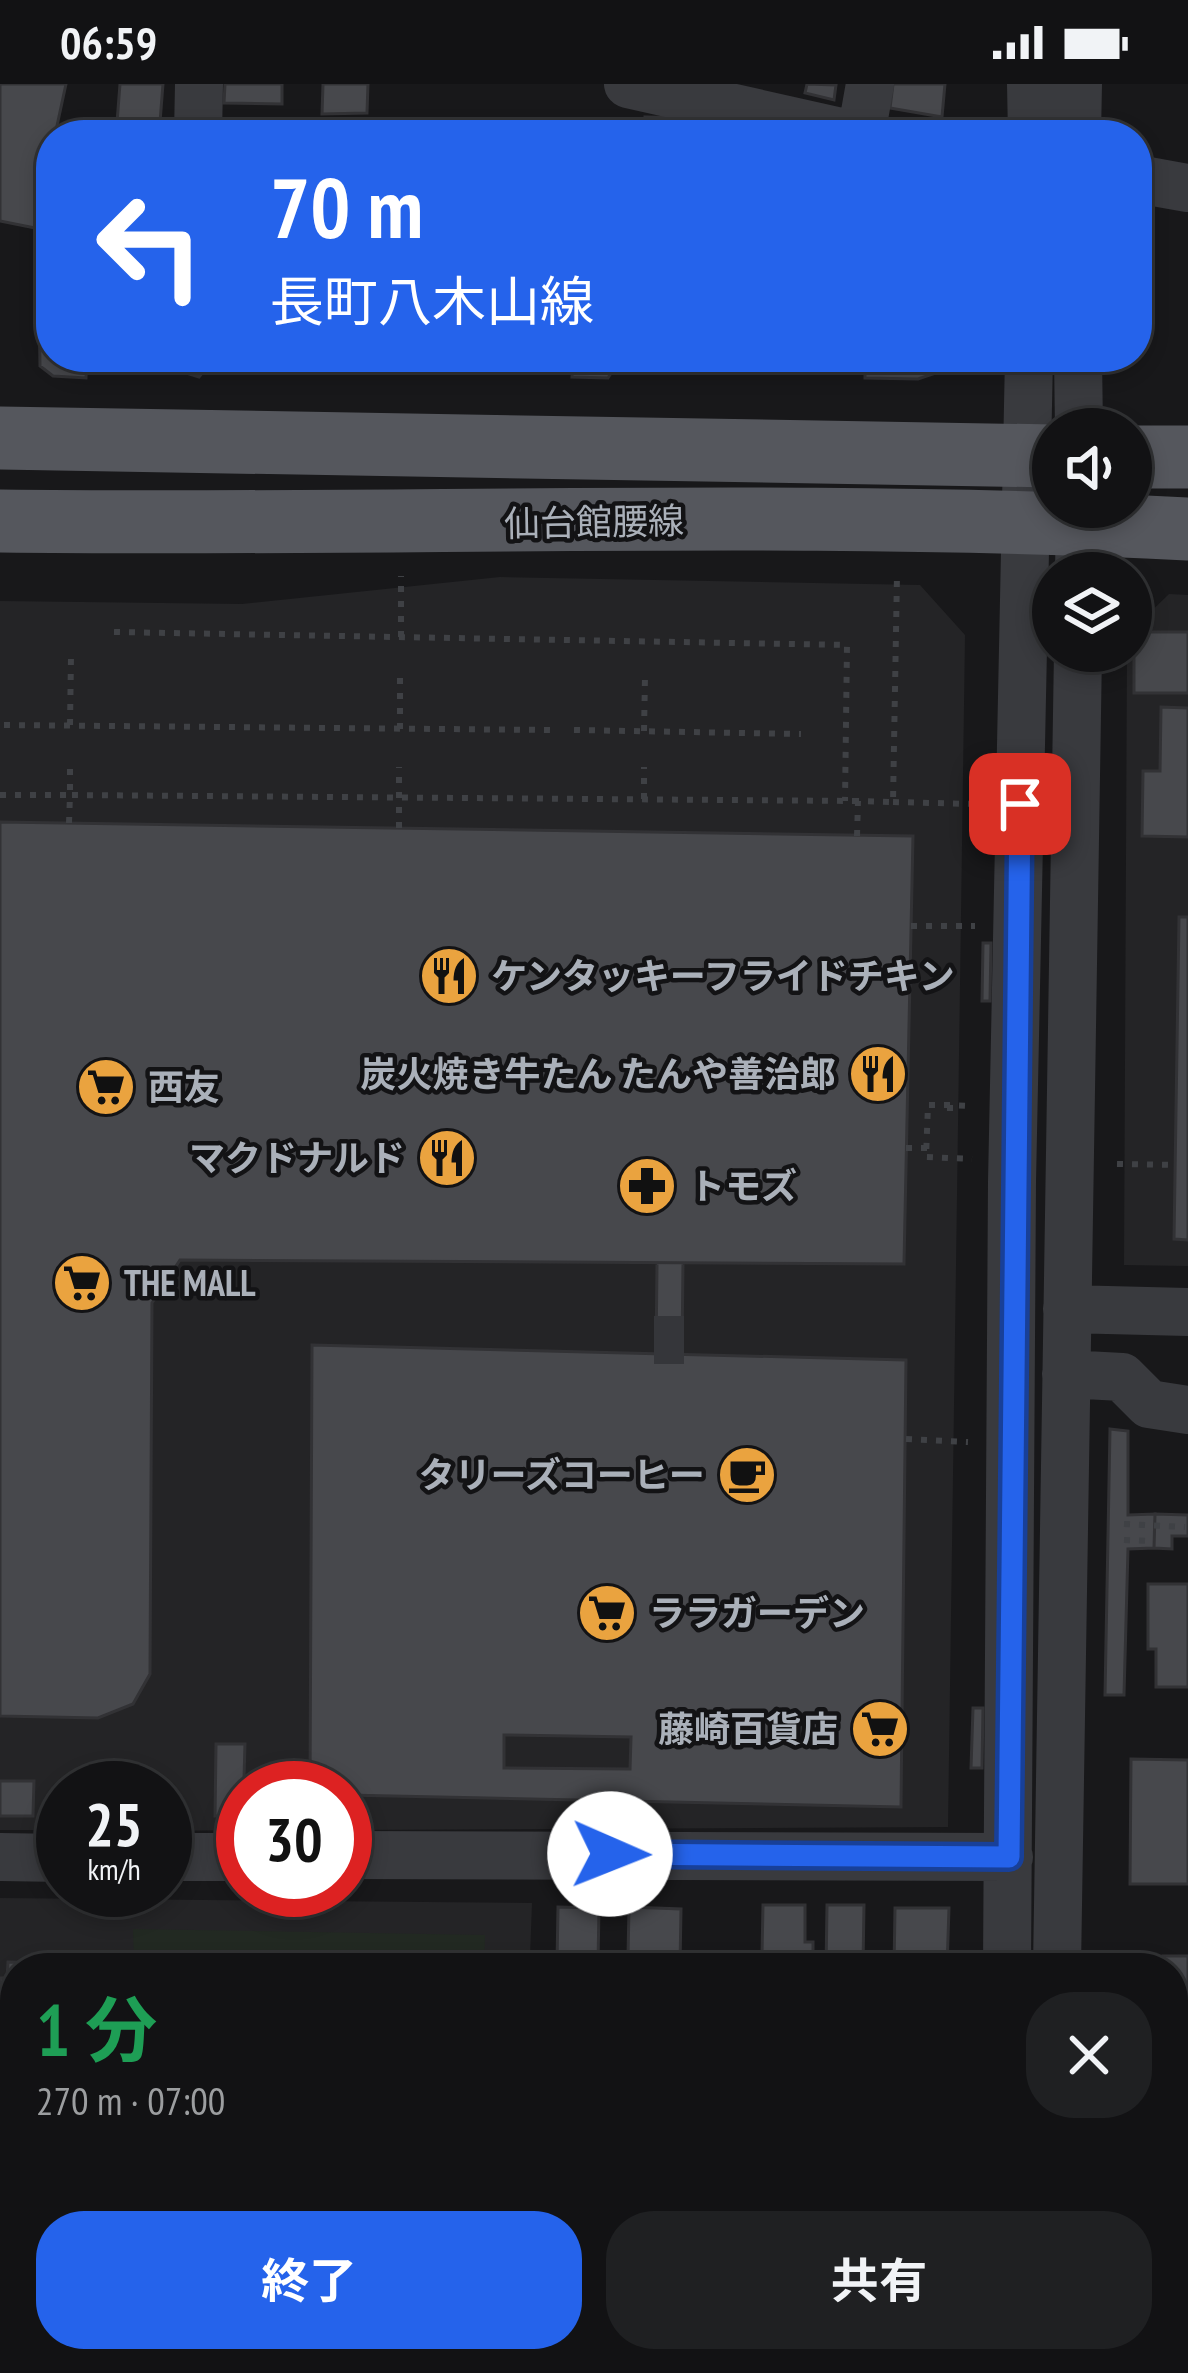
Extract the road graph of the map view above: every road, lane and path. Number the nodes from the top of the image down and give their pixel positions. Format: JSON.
{"nodes":[{"id":1,"x":199,"y":84,"type":"edge"},
{"id":2,"x":628,"y":84,"type":"edge"},
{"id":3,"x":870,"y":84,"type":"edge"},
{"id":4,"x":1031,"y":84,"type":"edge"},
{"id":5,"x":1078,"y":84,"type":"edge"},
{"id":6,"x":198,"y":120,"type":"edge"},
{"id":7,"x":747,"y":120,"type":"edge"},
{"id":8,"x":861,"y":120,"type":"edge"},
{"id":9,"x":1032,"y":120,"type":"edge"},
{"id":10,"x":1077,"y":120,"type":"edge"},
{"id":11,"x":1152,"y":182,"type":"edge"},
{"id":12,"x":1188,"y":188,"type":"edge"},
{"id":13,"x":1033,"y":372,"type":"edge"},
{"id":14,"x":1074,"y":372,"type":"edge"},
{"id":15,"x":1043,"y":408,"type":"edge"},
{"id":16,"x":1064,"y":408,"type":"edge"},
{"id":17,"x":0,"y":439,"type":"edge"},
{"id":18,"x":1032,"y":446,"type":"edge"},
{"id":19,"x":1152,"y":457,"type":"edge"},
{"id":20,"x":1188,"y":457,"type":"edge"},
{"id":21,"x":0,"y":521,"type":"edge"},
{"id":22,"x":1188,"y":529,"type":"edge"},
{"id":23,"x":1066,"y":532,"type":"edge"},
{"id":24,"x":897,"y":574,"type":"dead end"},
{"id":25,"x":401,"y":576,"type":"dead end"},
{"id":26,"x":113,"y":632,"type":"dead end"},
{"id":27,"x":401,"y":637,"type":"junction"},
{"id":28,"x":70,"y":657,"type":"dead end"},
{"id":29,"x":400,"y":670,"type":"dead end"},
{"id":30,"x":1078,"y":672,"type":"edge"},
{"id":31,"x":645,"y":677,"type":"dead end"},
{"id":32,"x":4,"y":724,"type":"dead end"},
{"id":33,"x":70,"y":725,"type":"junction"},
{"id":34,"x":400,"y":729,"type":"junction"},
{"id":35,"x":550,"y":730,"type":"dead end"},
{"id":36,"x":574,"y":730,"type":"dead end"},
{"id":37,"x":644,"y":731,"type":"junction"},
{"id":38,"x":801,"y":734,"type":"dead end"},
{"id":39,"x":70,"y":762,"type":"dead end"},
{"id":40,"x":399,"y":767,"type":"dead end"},
{"id":41,"x":644,"y":767,"type":"dead end"},
{"id":42,"x":0,"y":794,"type":"edge"},
{"id":43,"x":70,"y":795,"type":"junction"},
{"id":44,"x":398,"y":797,"type":"junction"},
{"id":45,"x":644,"y":799,"type":"junction"},
{"id":46,"x":845,"y":801,"type":"junction"},
{"id":47,"x":858,"y":801,"type":"junction"},
{"id":48,"x":893,"y":802,"type":"junction"},
{"id":49,"x":974,"y":804,"type":"dead end"},
{"id":50,"x":70,"y":823,"type":"dead end"},
{"id":51,"x":399,"y":828,"type":"dead end"},
{"id":52,"x":857,"y":836,"type":"dead end"},
{"id":53,"x":911,"y":926,"type":"dead end"},
{"id":54,"x":973,"y":926,"type":"dead end"},
{"id":55,"x":973,"y":1106,"type":"dead end"},
{"id":56,"x":906,"y":1148,"type":"dead end"},
{"id":57,"x":927,"y":1148,"type":"junction"},
{"id":58,"x":972,"y":1159,"type":"dead end"},
{"id":59,"x":1118,"y":1164,"type":"dead end"},
{"id":60,"x":1176,"y":1165,"type":"dead end"},
{"id":61,"x":1067,"y":1310,"type":"junction"},
{"id":62,"x":1188,"y":1312,"type":"edge"},
{"id":63,"x":1066,"y":1374,"type":"junction"},
{"id":64,"x":1188,"y":1410,"type":"edge"},
{"id":65,"x":906,"y":1438,"type":"dead end"},
{"id":66,"x":968,"y":1442,"type":"dead end"},
{"id":67,"x":1124,"y":1525,"type":"dead end"},
{"id":68,"x":1185,"y":1526,"type":"dead end"},
{"id":69,"x":1124,"y":1540,"type":"dead end"},
{"id":70,"x":1154,"y":1540,"type":"dead end"},
{"id":71,"x":372,"y":1855,"type":"edge"},
{"id":72,"x":0,"y":1857,"type":"edge"},
{"id":73,"x":1009,"y":1857,"type":"junction"},
{"id":74,"x":36,"y":1858,"type":"edge"},
{"id":75,"x":1007,"y":1953,"type":"edge"},
{"id":76,"x":1057,"y":1953,"type":"edge"}],
"edges":[{"from":1,"to":6,"type":"street"},
{"from":2,"to":7,"type":"street"},
{"from":3,"to":8,"type":"street"},
{"from":4,"to":9,"type":"street"},
{"from":5,"to":10,"type":"street"},
{"from":11,"to":12,"type":"street"},
{"from":13,"to":15,"type":"street"},
{"from":14,"to":16,"type":"street"},
{"from":17,"to":18,"type":"main road","name":"仙台館腰線"},
{"from":19,"to":20,"type":"main road"},
{"from":21,"to":23,"type":"main road","name":"仙台館腰線"},
{"from":22,"to":23,"type":"main road","name":"仙台館腰線"},
{"from":23,"to":73,"type":"street"},
{"from":24,"to":48,"type":"path"},
{"from":25,"to":27,"type":"path"},
{"from":26,"to":27,"type":"path"},
{"from":27,"to":46,"type":"path"},
{"from":28,"to":33,"type":"path"},
{"from":29,"to":34,"type":"path"},
{"from":30,"to":61,"type":"street"},
{"from":31,"to":37,"type":"path"},
{"from":32,"to":33,"type":"path"},
{"from":33,"to":34,"type":"path"},
{"from":34,"to":35,"type":"path"},
{"from":36,"to":37,"type":"path"},
{"from":37,"to":38,"type":"path"},
{"from":39,"to":43,"type":"path"},
{"from":40,"to":44,"type":"path"},
{"from":41,"to":45,"type":"path"},
{"from":42,"to":43,"type":"path"},
{"from":43,"to":44,"type":"path"},
{"from":43,"to":50,"type":"path"},
{"from":44,"to":45,"type":"path"},
{"from":44,"to":51,"type":"path"},
{"from":45,"to":46,"type":"path"},
{"from":46,"to":47,"type":"path"},
{"from":47,"to":48,"type":"path"},
{"from":47,"to":52,"type":"path"},
{"from":48,"to":49,"type":"path"},
{"from":53,"to":54,"type":"path"},
{"from":55,"to":57,"type":"path"},
{"from":56,"to":57,"type":"path"},
{"from":57,"to":58,"type":"path"},
{"from":59,"to":60,"type":"path"},
{"from":61,"to":62,"type":"street"},
{"from":61,"to":63,"type":"street"},
{"from":63,"to":64,"type":"street"},
{"from":63,"to":76,"type":"street"},
{"from":65,"to":66,"type":"path"},
{"from":67,"to":68,"type":"path"},
{"from":69,"to":70,"type":"path"},
{"from":71,"to":73,"type":"street"},
{"from":72,"to":74,"type":"street"},
{"from":73,"to":75,"type":"street"}]}
